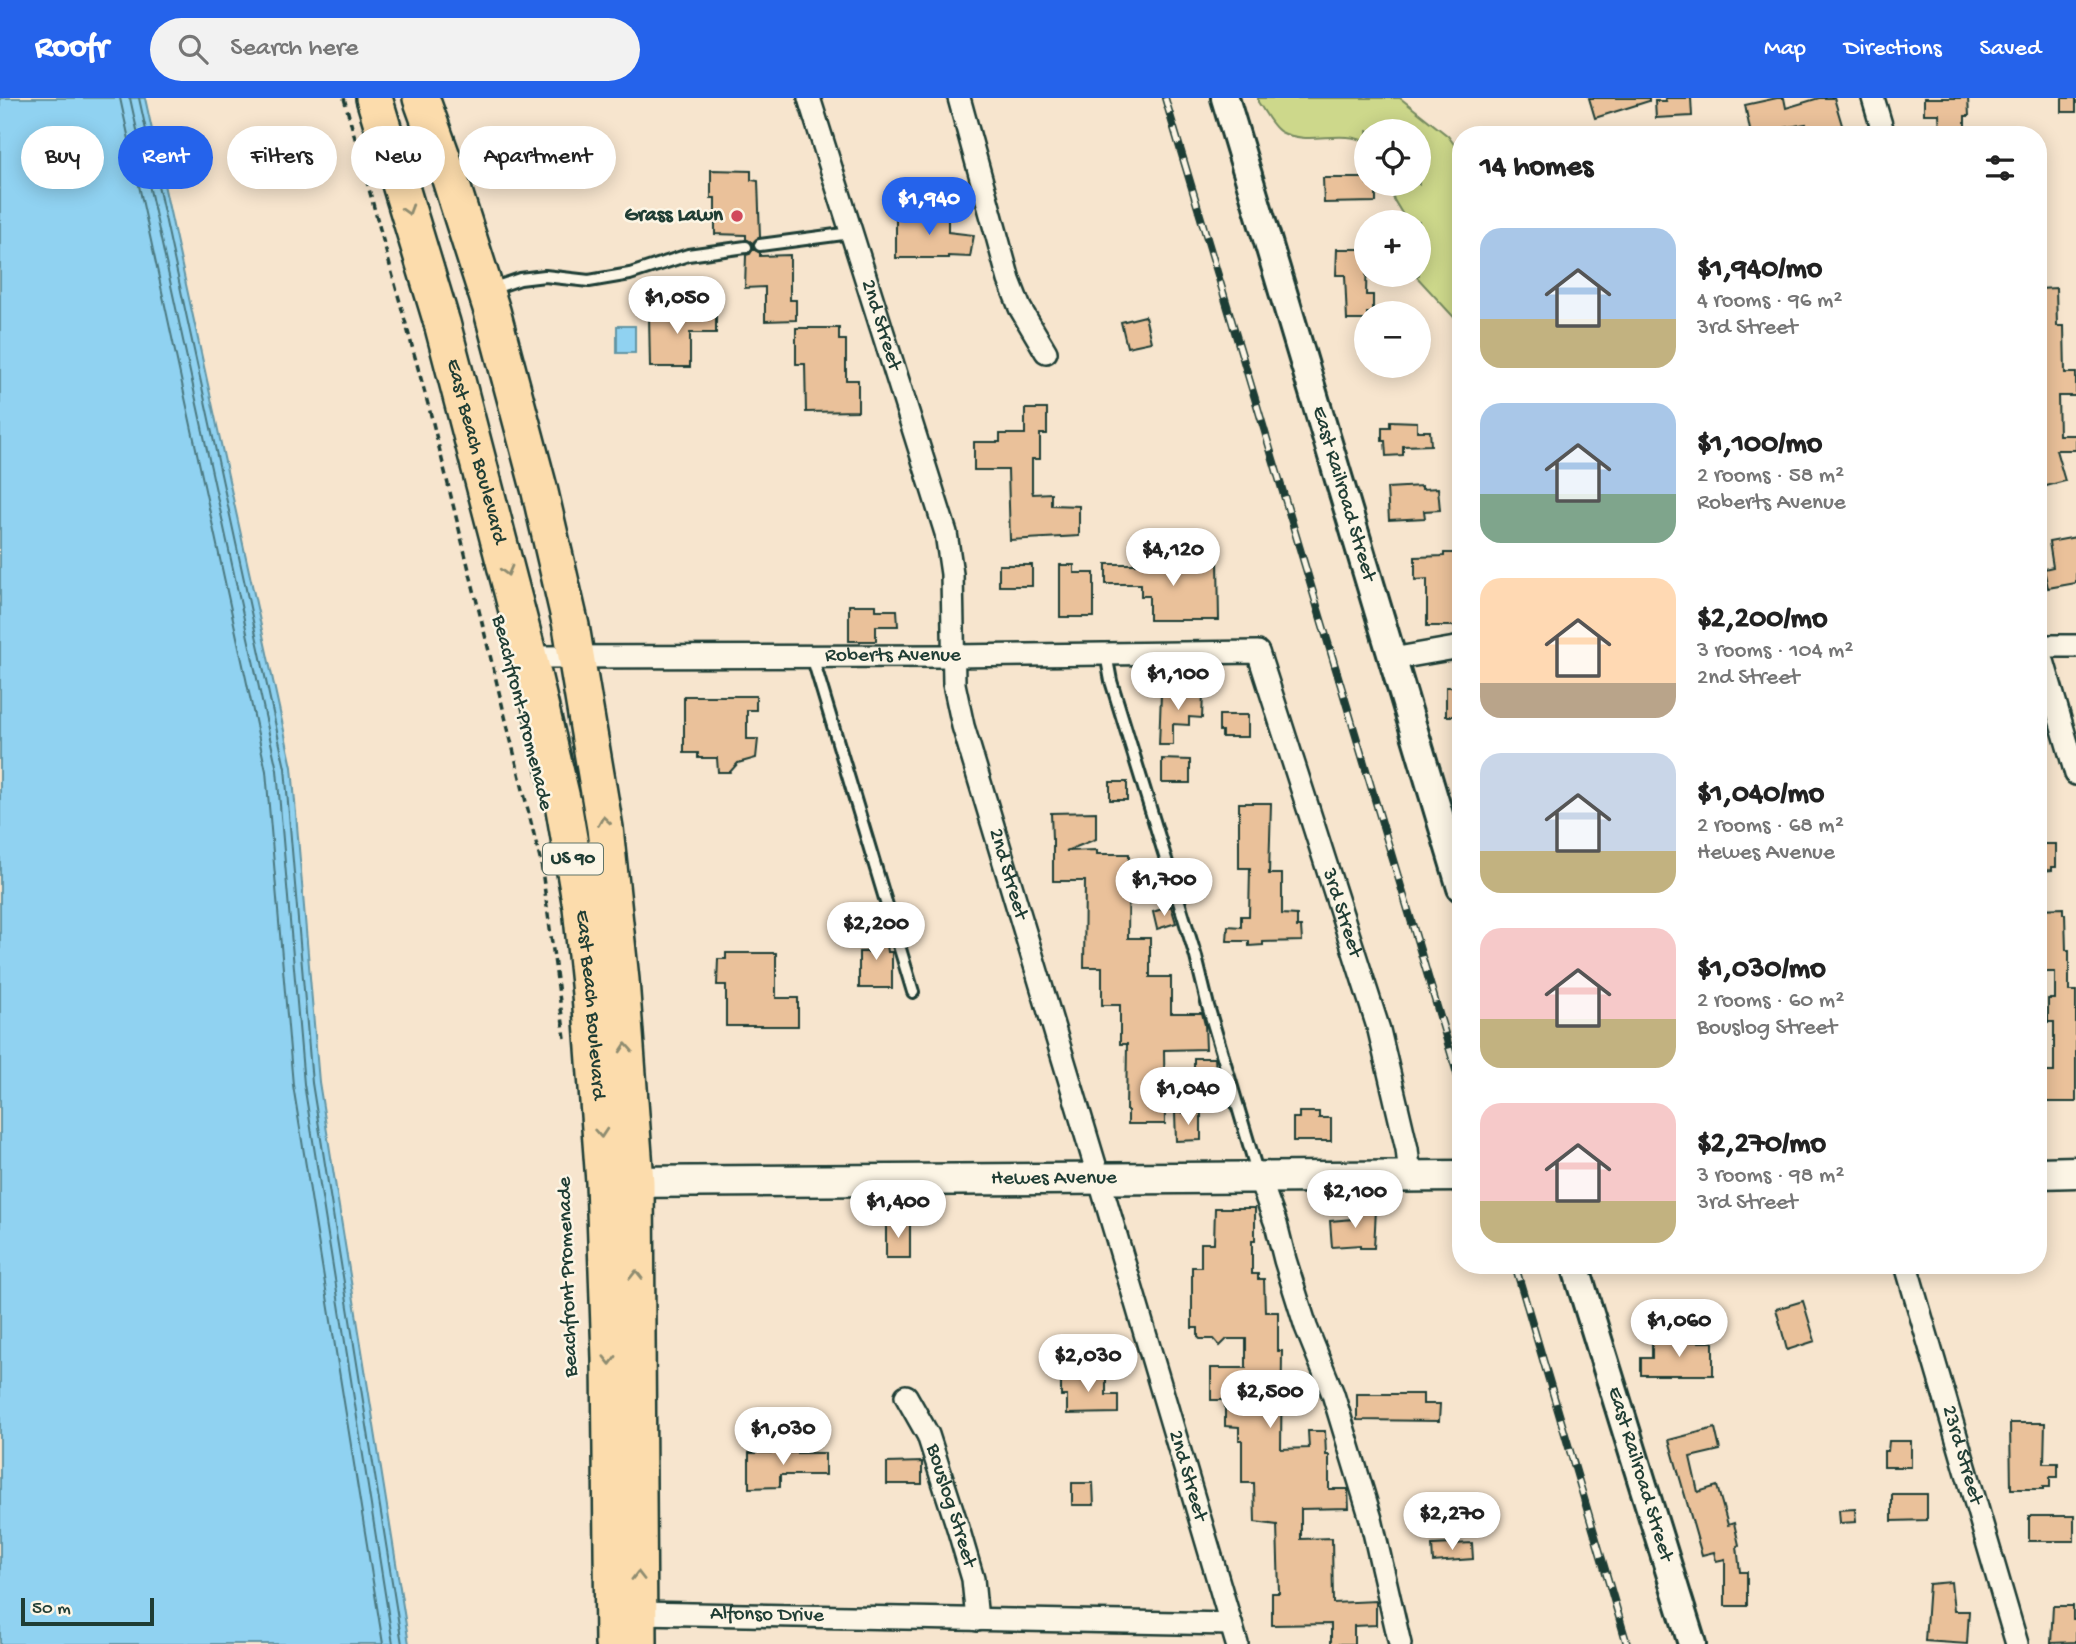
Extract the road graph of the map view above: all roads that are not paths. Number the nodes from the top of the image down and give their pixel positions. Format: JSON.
{"nodes":[{"id":1,"x":374,"y":98,"type":"edge"},
{"id":2,"x":421,"y":98,"type":"edge"},
{"id":3,"x":809,"y":98,"type":"edge"},
{"id":4,"x":959,"y":98,"type":"edge"},
{"id":5,"x":1225,"y":98,"type":"edge"},
{"id":6,"x":1873,"y":98,"type":"edge"},
{"id":7,"x":1881,"y":126,"type":"edge"},
{"id":8,"x":851,"y":233,"type":"junction"},
{"id":9,"x":760,"y":245,"type":"dead end"},
{"id":10,"x":746,"y":247,"type":"dead end"},
{"id":11,"x":489,"y":301,"type":"junction"},
{"id":12,"x":442,"y":323,"type":"junction"},
{"id":13,"x":1045,"y":352,"type":"dead end"},
{"id":14,"x":2076,"y":646,"type":"edge"},
{"id":15,"x":2047,"y":647,"type":"edge"},
{"id":16,"x":1452,"y":649,"type":"edge"},
{"id":17,"x":1258,"y":652,"type":"joint"},
{"id":18,"x":1106,"y":654,"type":"junction"},
{"id":19,"x":576,"y":656,"type":"junction"},
{"id":20,"x":812,"y":656,"type":"junction"},
{"id":21,"x":953,"y":656,"type":"junction"},
{"id":22,"x":529,"y":657,"type":"junction"},
{"id":23,"x":1392,"y":659,"type":"junction"},
{"id":24,"x":2047,"y":674,"type":"edge"},
{"id":25,"x":2076,"y":774,"type":"edge"},
{"id":26,"x":1452,"y":858,"type":"edge"},
{"id":27,"x":913,"y":992,"type":"dead end"},
{"id":28,"x":2076,"y":1172,"type":"edge"},
{"id":29,"x":2047,"y":1173,"type":"edge"},
{"id":30,"x":1410,"y":1176,"type":"junction"},
{"id":31,"x":1452,"y":1176,"type":"edge"},
{"id":32,"x":1259,"y":1177,"type":"junction"},
{"id":33,"x":1100,"y":1178,"type":"junction"},
{"id":34,"x":620,"y":1182,"type":"junction"},
{"id":35,"x":1579,"y":1274,"type":"edge"},
{"id":36,"x":1909,"y":1274,"type":"edge"},
{"id":37,"x":906,"y":1396,"type":"dead end"},
{"id":38,"x":977,"y":1620,"type":"junction"},
{"id":39,"x":639,"y":1628,"type":"edge"},
{"id":40,"x":1234,"y":1634,"type":"edge"},
{"id":41,"x":613,"y":1644,"type":"edge"},
{"id":42,"x":1400,"y":1644,"type":"edge"},
{"id":43,"x":1692,"y":1644,"type":"edge"},
{"id":44,"x":2017,"y":1644,"type":"edge"}],
"edges":[{"from":1,"to":12,"type":"main road","name":"East Beach Boulevard","number":"US 90","one_way":true},
{"from":2,"to":11,"type":"main road","name":"East Beach Boulevard","number":"US 90"},
{"from":3,"to":8,"type":"street","name":"2nd Street"},
{"from":4,"to":13,"type":"street"},
{"from":5,"to":23,"type":"street","name":"East Railroad Street"},
{"from":6,"to":7,"type":"street"},
{"from":8,"to":9,"type":"lane"},
{"from":8,"to":21,"type":"street","name":"2nd Street"},
{"from":10,"to":11,"type":"lane"},
{"from":11,"to":12,"type":"main road"},
{"from":11,"to":19,"type":"main road","name":"East Beach Boulevard","number":"US 90"},
{"from":12,"to":22,"type":"main road","name":"East Beach Boulevard","number":"US 90","one_way":true},
{"from":14,"to":15,"type":"street"},
{"from":16,"to":23,"type":"street"},
{"from":17,"to":18,"type":"street","name":"Roberts Avenue"},
{"from":17,"to":30,"type":"street","name":"3rd Street"},
{"from":18,"to":21,"type":"street","name":"Roberts Avenue"},
{"from":18,"to":32,"type":"lane"},
{"from":19,"to":20,"type":"street","name":"Roberts Avenue"},
{"from":19,"to":22,"type":"street","name":"Roberts Avenue"},
{"from":34,"to":19,"type":"main road","name":"East Beach Boulevard","number":"US 90","one_way":true},
{"from":20,"to":21,"type":"street","name":"Roberts Avenue"},
{"from":20,"to":27,"type":"lane"},
{"from":21,"to":33,"type":"street","name":"2nd Street"},
{"from":22,"to":34,"type":"main road","name":"East Beach Boulevard","number":"US 90","one_way":true},
{"from":23,"to":26,"type":"street","name":"East Railroad Street"},
{"from":24,"to":25,"type":"street"},
{"from":28,"to":29,"type":"main road"},
{"from":30,"to":31,"type":"main road","name":"Hewes Avenue"},
{"from":30,"to":32,"type":"main road","name":"Hewes Avenue"},
{"from":32,"to":33,"type":"main road","name":"Hewes Avenue"},
{"from":32,"to":42,"type":"street"},
{"from":33,"to":34,"type":"main road","name":"Hewes Avenue"},
{"from":33,"to":40,"type":"street","name":"2nd Street"},
{"from":39,"to":34,"type":"main road","name":"East Beach Boulevard","number":"US 90","one_way":true},
{"from":34,"to":41,"type":"main road","name":"East Beach Boulevard","number":"US 90","one_way":true},
{"from":35,"to":43,"type":"street","name":"East Railroad Street"},
{"from":36,"to":44,"type":"street","name":"23rd Street"},
{"from":37,"to":38,"type":"street","name":"Bouslog Street"},
{"from":38,"to":39,"type":"street","name":"Alfonso Drive"},
{"from":38,"to":40,"type":"street","name":"Alfonso Drive"}]}
